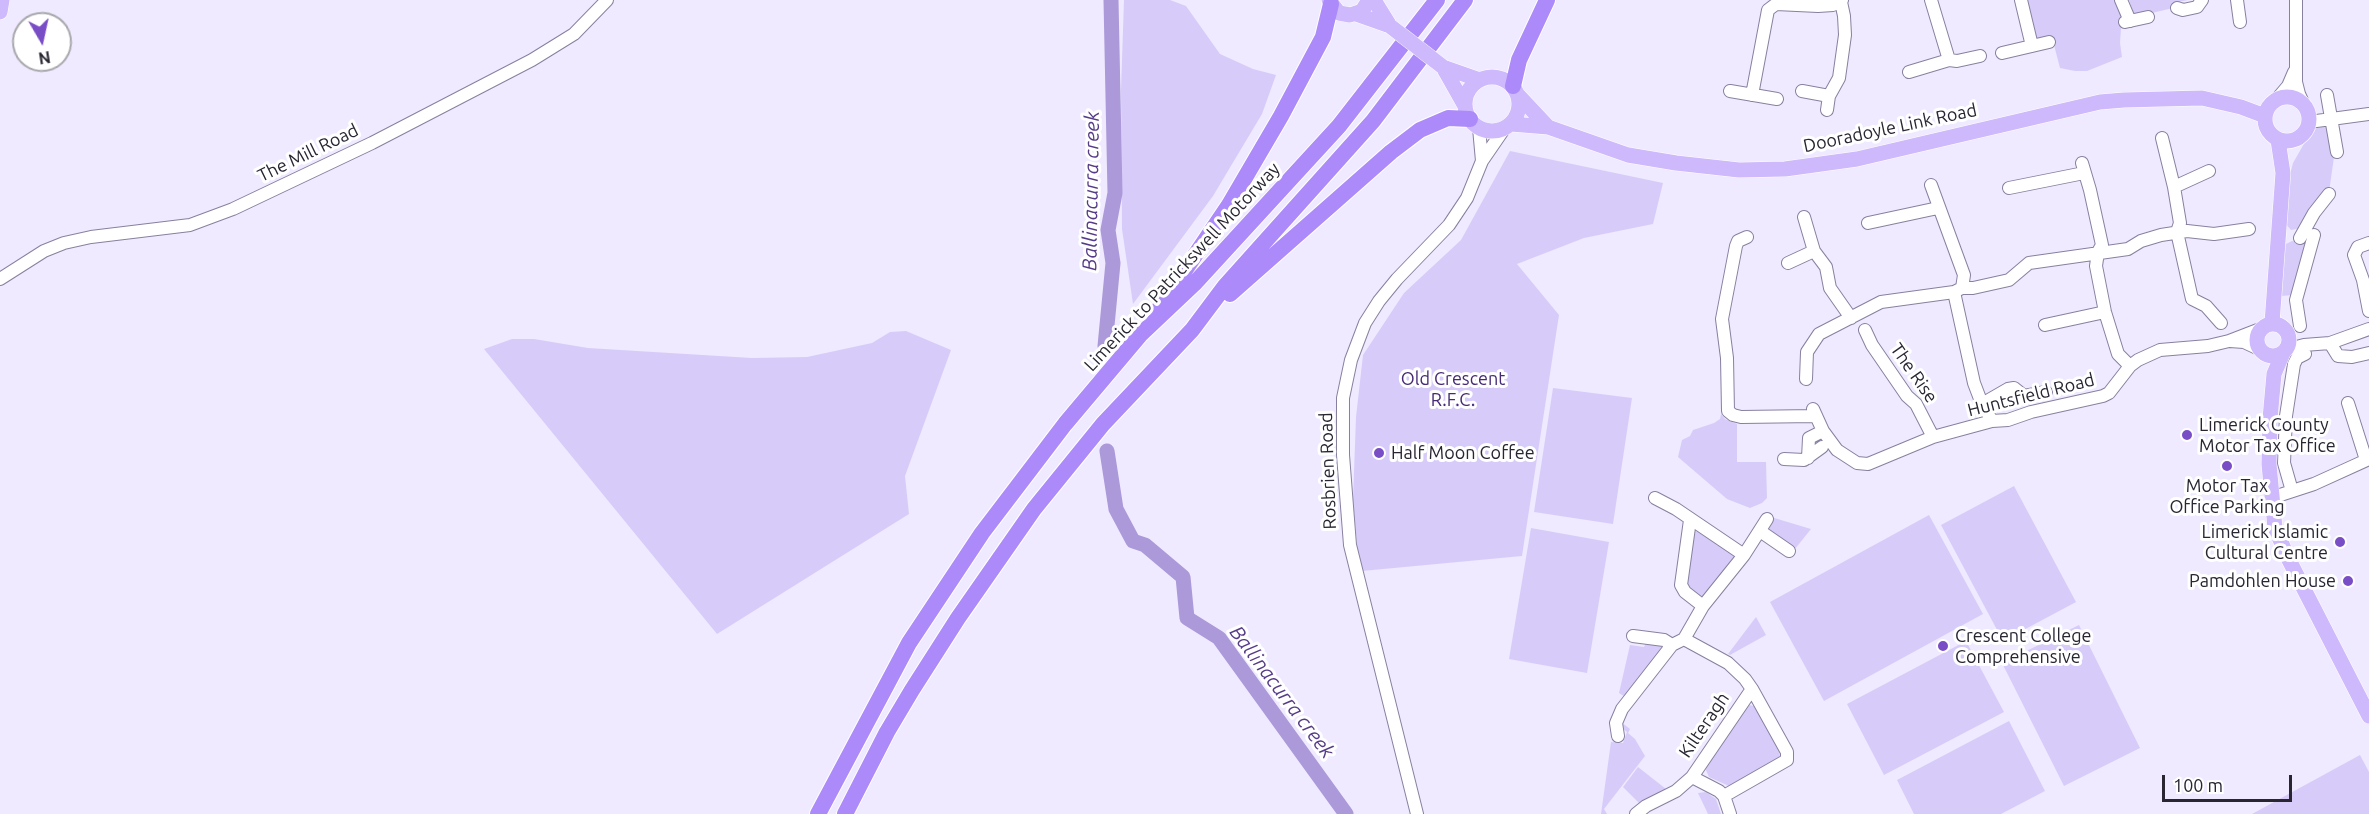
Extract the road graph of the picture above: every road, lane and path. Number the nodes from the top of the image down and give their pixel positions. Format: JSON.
{"nodes":[{"id":1,"x":2,"y":0,"type":"edge"},
{"id":2,"x":607,"y":0,"type":"edge"},
{"id":3,"x":1369,"y":0,"type":"edge"},
{"id":4,"x":1374,"y":0,"type":"edge"},
{"id":5,"x":1437,"y":0,"type":"edge"},
{"id":6,"x":1465,"y":0,"type":"edge"},
{"id":7,"x":1547,"y":0,"type":"edge"},
{"id":8,"x":1931,"y":0,"type":"edge"},
{"id":9,"x":2021,"y":0,"type":"edge"},
{"id":10,"x":2121,"y":0,"type":"edge"},
{"id":11,"x":2202,"y":0,"type":"edge"},
{"id":12,"x":2237,"y":0,"type":"edge"},
{"id":13,"x":2296,"y":0,"type":"edge"},
{"id":14,"x":1842,"y":1,"type":"edge"},
{"id":15,"x":1330,"y":2,"type":"edge"},
{"id":16,"x":1775,"y":2,"type":"edge"},
{"id":17,"x":2177,"y":8,"type":"dead end"},
{"id":18,"x":0,"y":12,"type":"edge"},
{"id":19,"x":1356,"y":14,"type":"junction"},
{"id":20,"x":2148,"y":17,"type":"dead end"},
{"id":21,"x":2240,"y":22,"type":"dead end"},
{"id":22,"x":1390,"y":26,"type":"junction"},
{"id":23,"x":2049,"y":42,"type":"dead end"},
{"id":24,"x":2032,"y":46,"type":"junction"},
{"id":25,"x":2002,"y":53,"type":"dead end"},
{"id":26,"x":1980,"y":56,"type":"dead end"},
{"id":27,"x":1949,"y":60,"type":"junction"},
{"id":28,"x":1443,"y":67,"type":"junction"},
{"id":29,"x":2296,"y":68,"type":"junction"},
{"id":30,"x":1910,"y":72,"type":"dead end"},
{"id":31,"x":1480,"y":80,"type":"junction"},
{"id":32,"x":1515,"y":90,"type":"junction"},
{"id":33,"x":1730,"y":91,"type":"dead end"},
{"id":34,"x":1802,"y":92,"type":"dead end"},
{"id":35,"x":1752,"y":95,"type":"junction"},
{"id":36,"x":2327,"y":95,"type":"dead end"},
{"id":37,"x":1828,"y":96,"type":"junction"},
{"id":38,"x":1777,"y":99,"type":"dead end"},
{"id":39,"x":2304,"y":105,"type":"junction"},
{"id":40,"x":2270,"y":107,"type":"junction"},
{"id":41,"x":1827,"y":110,"type":"dead end"},
{"id":42,"x":2369,"y":114,"type":"edge"},
{"id":43,"x":1472,"y":118,"type":"junction"},
{"id":44,"x":2331,"y":120,"type":"junction"},
{"id":45,"x":2309,"y":123,"type":"junction"},
{"id":46,"x":1508,"y":126,"type":"junction"},
{"id":47,"x":1548,"y":127,"type":"junction"},
{"id":48,"x":2162,"y":138,"type":"dead end"},
{"id":49,"x":2278,"y":140,"type":"junction"},
{"id":50,"x":2297,"y":140,"type":"junction"},
{"id":51,"x":2337,"y":152,"type":"dead end"},
{"id":52,"x":1482,"y":161,"type":"junction"},
{"id":53,"x":2209,"y":171,"type":"dead end"},
{"id":54,"x":2283,"y":173,"type":"junction"},
{"id":55,"x":1931,"y":185,"type":"dead end"},
{"id":56,"x":2174,"y":187,"type":"junction"},
{"id":57,"x":2009,"y":188,"type":"dead end"},
{"id":58,"x":2328,"y":194,"type":"dead end"},
{"id":59,"x":1938,"y":208,"type":"junction"},
{"id":60,"x":1804,"y":217,"type":"dead end"},
{"id":61,"x":1868,"y":223,"type":"dead end"},
{"id":62,"x":2249,"y":229,"type":"dead end"},
{"id":63,"x":2177,"y":232,"type":"junction"},
{"id":64,"x":2278,"y":235,"type":"junction"},
{"id":65,"x":1747,"y":237,"type":"dead end"},
{"id":66,"x":2309,"y":238,"type":"junction"},
{"id":67,"x":2369,"y":243,"type":"edge"},
{"id":68,"x":1814,"y":251,"type":"junction"},
{"id":69,"x":2098,"y":252,"type":"junction"},
{"id":70,"x":1788,"y":263,"type":"dead end"},
{"id":71,"x":0,"y":279,"type":"edge"},
{"id":72,"x":1958,"y":290,"type":"junction"},
{"id":73,"x":2296,"y":300,"type":"junction"},
{"id":74,"x":2273,"y":301,"type":"junction"},
{"id":75,"x":2369,"y":311,"type":"edge"},
{"id":76,"x":2105,"y":312,"type":"junction"},
{"id":77,"x":1851,"y":318,"type":"junction"},
{"id":78,"x":2221,"y":323,"type":"dead end"},
{"id":79,"x":2045,"y":326,"type":"dead end"},
{"id":80,"x":2266,"y":326,"type":"junction"},
{"id":81,"x":2300,"y":326,"type":"dead end"},
{"id":82,"x":1192,"y":330,"type":"junction"},
{"id":83,"x":1865,"y":330,"type":"dead end"},
{"id":84,"x":2369,"y":330,"type":"edge"},
{"id":85,"x":1140,"y":335,"type":"junction"},
{"id":86,"x":2229,"y":341,"type":"junction"},
{"id":87,"x":2330,"y":343,"type":"junction"},
{"id":88,"x":2293,"y":348,"type":"junction"},
{"id":89,"x":2261,"y":351,"type":"junction"},
{"id":90,"x":2369,"y":353,"type":"edge"},
{"id":91,"x":2130,"y":366,"type":"junction"},
{"id":92,"x":2274,"y":374,"type":"junction"},
{"id":93,"x":2292,"y":374,"type":"junction"},
{"id":94,"x":1806,"y":379,"type":"dead end"},
{"id":95,"x":2046,"y":392,"type":"dead end"},
{"id":96,"x":2348,"y":403,"type":"dead end"},
{"id":97,"x":1982,"y":404,"type":"junction"},
{"id":98,"x":1992,"y":421,"type":"junction"},
{"id":99,"x":1823,"y":431,"type":"junction"},
{"id":100,"x":1933,"y":437,"type":"junction"},
{"id":101,"x":1822,"y":447,"type":"dead end"},
{"id":102,"x":1808,"y":458,"type":"junction"},
{"id":103,"x":1784,"y":459,"type":"dead end"},
{"id":104,"x":2368,"y":460,"type":"edge"},
{"id":105,"x":2292,"y":491,"type":"junction"},
{"id":106,"x":1655,"y":498,"type":"dead end"},
{"id":107,"x":2271,"y":498,"type":"junction"},
{"id":108,"x":1767,"y":519,"type":"dead end"},
{"id":109,"x":1690,"y":520,"type":"junction"},
{"id":110,"x":1760,"y":531,"type":"junction"},
{"id":111,"x":1789,"y":551,"type":"dead end"},
{"id":112,"x":1744,"y":555,"type":"junction"},
{"id":113,"x":1703,"y":606,"type":"junction"},
{"id":114,"x":1633,"y":636,"type":"dead end"},
{"id":115,"x":1684,"y":639,"type":"junction"},
{"id":116,"x":1672,"y":645,"type":"junction"},
{"id":117,"x":1752,"y":689,"type":"junction"},
{"id":118,"x":2369,"y":716,"type":"edge"},
{"id":119,"x":1618,"y":736,"type":"dead end"},
{"id":120,"x":1692,"y":777,"type":"junction"},
{"id":121,"x":1724,"y":796,"type":"junction"},
{"id":122,"x":818,"y":814,"type":"edge"},
{"id":123,"x":845,"y":814,"type":"edge"},
{"id":124,"x":1417,"y":814,"type":"edge"},
{"id":125,"x":1636,"y":814,"type":"edge"},
{"id":126,"x":1730,"y":814,"type":"edge"}],
"edges":[{"from":1,"to":18,"type":"main road"},
{"from":2,"to":71,"type":"street","name":"The Mill Road"},
{"from":3,"to":19,"type":"main road"},
{"from":4,"to":22,"type":"main road"},
{"from":5,"to":85,"type":"highway","name":"Limerick to Patrickswell Motorway"},
{"from":6,"to":82,"type":"highway"},
{"from":7,"to":32,"type":"highway"},
{"from":8,"to":27,"type":"street"},
{"from":9,"to":24,"type":"street"},
{"from":10,"to":20,"type":"street"},
{"from":11,"to":17,"type":"street"},
{"from":12,"to":21,"type":"street"},
{"from":13,"to":29,"type":"street"},
{"from":14,"to":16,"type":"street"},
{"from":14,"to":37,"type":"street"},
{"from":15,"to":19,"type":"main road"},
{"from":15,"to":85,"type":"highway"},
{"from":16,"to":35,"type":"street"},
{"from":19,"to":22,"type":"main road"},
{"from":22,"to":28,"type":"main road","bridge":true},
{"from":23,"to":24,"type":"street"},
{"from":24,"to":25,"type":"street"},
{"from":26,"to":27,"type":"street"},
{"from":27,"to":30,"type":"street"},
{"from":28,"to":31,"type":"main road"},
{"from":28,"to":43,"type":"main road"},
{"from":29,"to":39,"type":"street"},
{"from":29,"to":40,"type":"street"},
{"from":31,"to":32,"type":"main road"},
{"from":31,"to":43,"type":"main road"},
{"from":32,"to":46,"type":"main road"},
{"from":32,"to":47,"type":"main road","name":"Dooradoyle Link Road"},
{"from":33,"to":35,"type":"street"},
{"from":34,"to":37,"type":"street"},
{"from":35,"to":38,"type":"street"},
{"from":36,"to":44,"type":"street"},
{"from":37,"to":41,"type":"street"},
{"from":39,"to":40,"type":"main road"},
{"from":39,"to":45,"type":"main road"},
{"from":40,"to":47,"type":"main road","name":"Dooradoyle Link Road"},
{"from":40,"to":49,"type":"main road"},
{"from":42,"to":44,"type":"street"},
{"from":43,"to":46,"type":"main road"},
{"from":43,"to":52,"type":"street","name":"Rosbrien Road"},
{"from":43,"to":82,"type":"highway"},
{"from":44,"to":45,"type":"street"},
{"from":44,"to":51,"type":"street"},
{"from":45,"to":50,"type":"main road"},
{"from":46,"to":47,"type":"main road","name":"Dooradoyle Link Road"},
{"from":46,"to":52,"type":"street","name":"Rosbrien Road"},
{"from":48,"to":56,"type":"street"},
{"from":49,"to":50,"type":"main road"},
{"from":49,"to":54,"type":"main road"},
{"from":50,"to":54,"type":"main road"},
{"from":52,"to":124,"type":"street","name":"Rosbrien Road"},
{"from":53,"to":56,"type":"street"},
{"from":54,"to":64,"type":"main road"},
{"from":55,"to":59,"type":"street"},
{"from":56,"to":63,"type":"street"},
{"from":57,"to":69,"type":"street"},
{"from":58,"to":66,"type":"street"},
{"from":59,"to":61,"type":"street"},
{"from":59,"to":72,"type":"street"},
{"from":60,"to":68,"type":"street"},
{"from":62,"to":63,"type":"street"},
{"from":63,"to":69,"type":"street"},
{"from":63,"to":78,"type":"street"},
{"from":64,"to":66,"type":"street"},
{"from":64,"to":74,"type":"main road"},
{"from":65,"to":99,"type":"street"},
{"from":66,"to":73,"type":"street"},
{"from":67,"to":75,"type":"street"},
{"from":68,"to":70,"type":"street"},
{"from":68,"to":77,"type":"street"},
{"from":69,"to":72,"type":"street"},
{"from":69,"to":76,"type":"street"},
{"from":72,"to":77,"type":"street"},
{"from":72,"to":97,"type":"street"},
{"from":73,"to":74,"type":"street"},
{"from":73,"to":81,"type":"street"},
{"from":74,"to":80,"type":"main road"},
{"from":76,"to":79,"type":"street"},
{"from":76,"to":91,"type":"street"},
{"from":77,"to":94,"type":"street"},
{"from":80,"to":86,"type":"street","name":"Huntsfield Road"},
{"from":80,"to":88,"type":"main road"},
{"from":80,"to":89,"type":"main road"},
{"from":82,"to":123,"type":"highway"},
{"from":83,"to":100,"type":"street","name":"The Rise"},
{"from":84,"to":87,"type":"street"},
{"from":85,"to":122,"type":"highway","name":"Limerick to Patrickswell Motorway"},
{"from":86,"to":89,"type":"street","name":"Huntsfield Road"},
{"from":86,"to":91,"type":"street","name":"Huntsfield Road"},
{"from":87,"to":88,"type":"street"},
{"from":87,"to":90,"type":"street"},
{"from":88,"to":89,"type":"main road"},
{"from":88,"to":92,"type":"main road"},
{"from":88,"to":93,"type":"street"},
{"from":89,"to":92,"type":"main road"},
{"from":91,"to":98,"type":"street","name":"Huntsfield Road"},
{"from":92,"to":93,"type":"street"},
{"from":92,"to":107,"type":"main road"},
{"from":93,"to":105,"type":"street"},
{"from":95,"to":97,"type":"street"},
{"from":96,"to":104,"type":"street"},
{"from":97,"to":98,"type":"street"},
{"from":98,"to":100,"type":"street","name":"Huntsfield Road"},
{"from":99,"to":100,"type":"street","name":"Huntsfield Road"},
{"from":99,"to":102,"type":"street"},
{"from":101,"to":102,"type":"street"},
{"from":102,"to":103,"type":"street"},
{"from":104,"to":105,"type":"street"},
{"from":105,"to":107,"type":"street"},
{"from":106,"to":109,"type":"street"},
{"from":107,"to":118,"type":"main road"},
{"from":108,"to":110,"type":"street"},
{"from":109,"to":112,"type":"street"},
{"from":109,"to":113,"type":"street"},
{"from":110,"to":111,"type":"street"},
{"from":110,"to":112,"type":"street"},
{"from":112,"to":113,"type":"street"},
{"from":113,"to":115,"type":"street"},
{"from":114,"to":116,"type":"street"},
{"from":115,"to":116,"type":"street"},
{"from":115,"to":117,"type":"street","name":"Kilteragh"},
{"from":116,"to":119,"type":"street"},
{"from":117,"to":120,"type":"street","name":"Kilteragh"},
{"from":117,"to":121,"type":"street"},
{"from":120,"to":121,"type":"street","name":"Kilteragh"},
{"from":120,"to":125,"type":"street"},
{"from":121,"to":126,"type":"street"}]}
